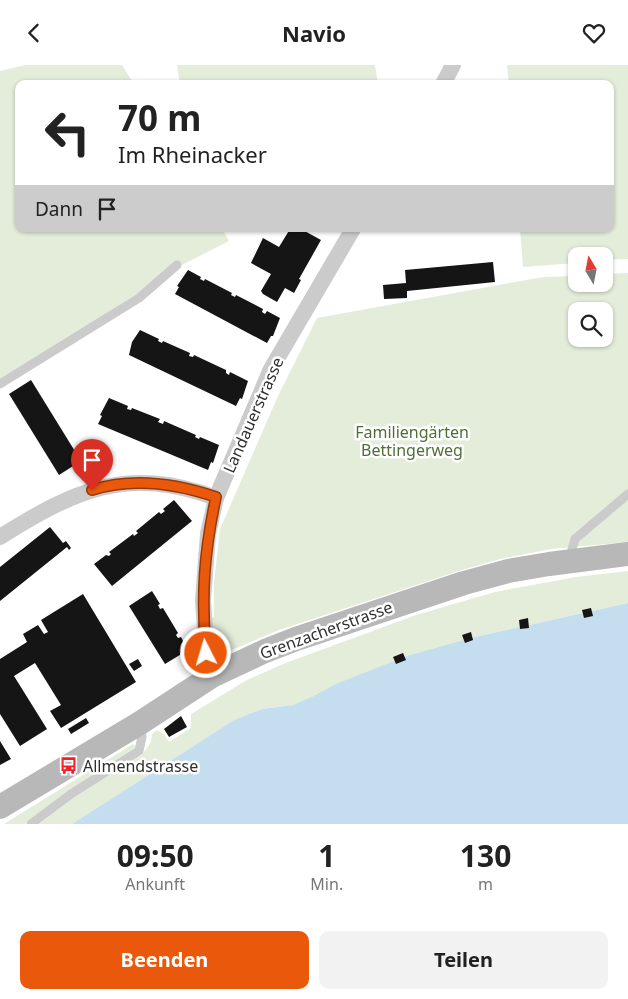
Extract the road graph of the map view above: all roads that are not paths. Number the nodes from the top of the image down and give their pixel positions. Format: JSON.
{"nodes":[{"id":1,"x":453,"y":65,"type":"edge"},
{"id":2,"x":445,"y":80,"type":"edge"},
{"id":3,"x":351,"y":232,"type":"edge"},
{"id":4,"x":177,"y":265,"type":"dead end"},
{"id":5,"x":0,"y":384,"type":"edge"},
{"id":6,"x":628,"y":494,"type":"edge"},
{"id":7,"x":216,"y":497,"type":"junction"},
{"id":8,"x":0,"y":537,"type":"edge"},
{"id":9,"x":628,"y":554,"type":"edge"},
{"id":10,"x":574,"y":560,"type":"junction"},
{"id":11,"x":212,"y":676,"type":"junction"},
{"id":12,"x":140,"y":723,"type":"junction"},
{"id":13,"x":0,"y":807,"type":"edge"},
{"id":14,"x":31,"y":824,"type":"edge"}],
"edges":[{"from":1,"to":2,"type":"street"},
{"from":3,"to":7,"type":"street","name":"Landauerstrasse"},
{"from":4,"to":5,"type":"lane"},
{"from":6,"to":10,"type":"lane"},
{"from":7,"to":8,"type":"street"},
{"from":7,"to":11,"type":"street","name":"Landauerstrasse"},
{"from":9,"to":10,"type":"main road","name":"Grenzacherstrasse"},
{"from":10,"to":11,"type":"main road","name":"Grenzacherstrasse"},
{"from":11,"to":12,"type":"main road","name":"Grenzacherstrasse"},
{"from":12,"to":13,"type":"main road","name":"Grenzacherstrasse"},
{"from":12,"to":14,"type":"lane"}]}
